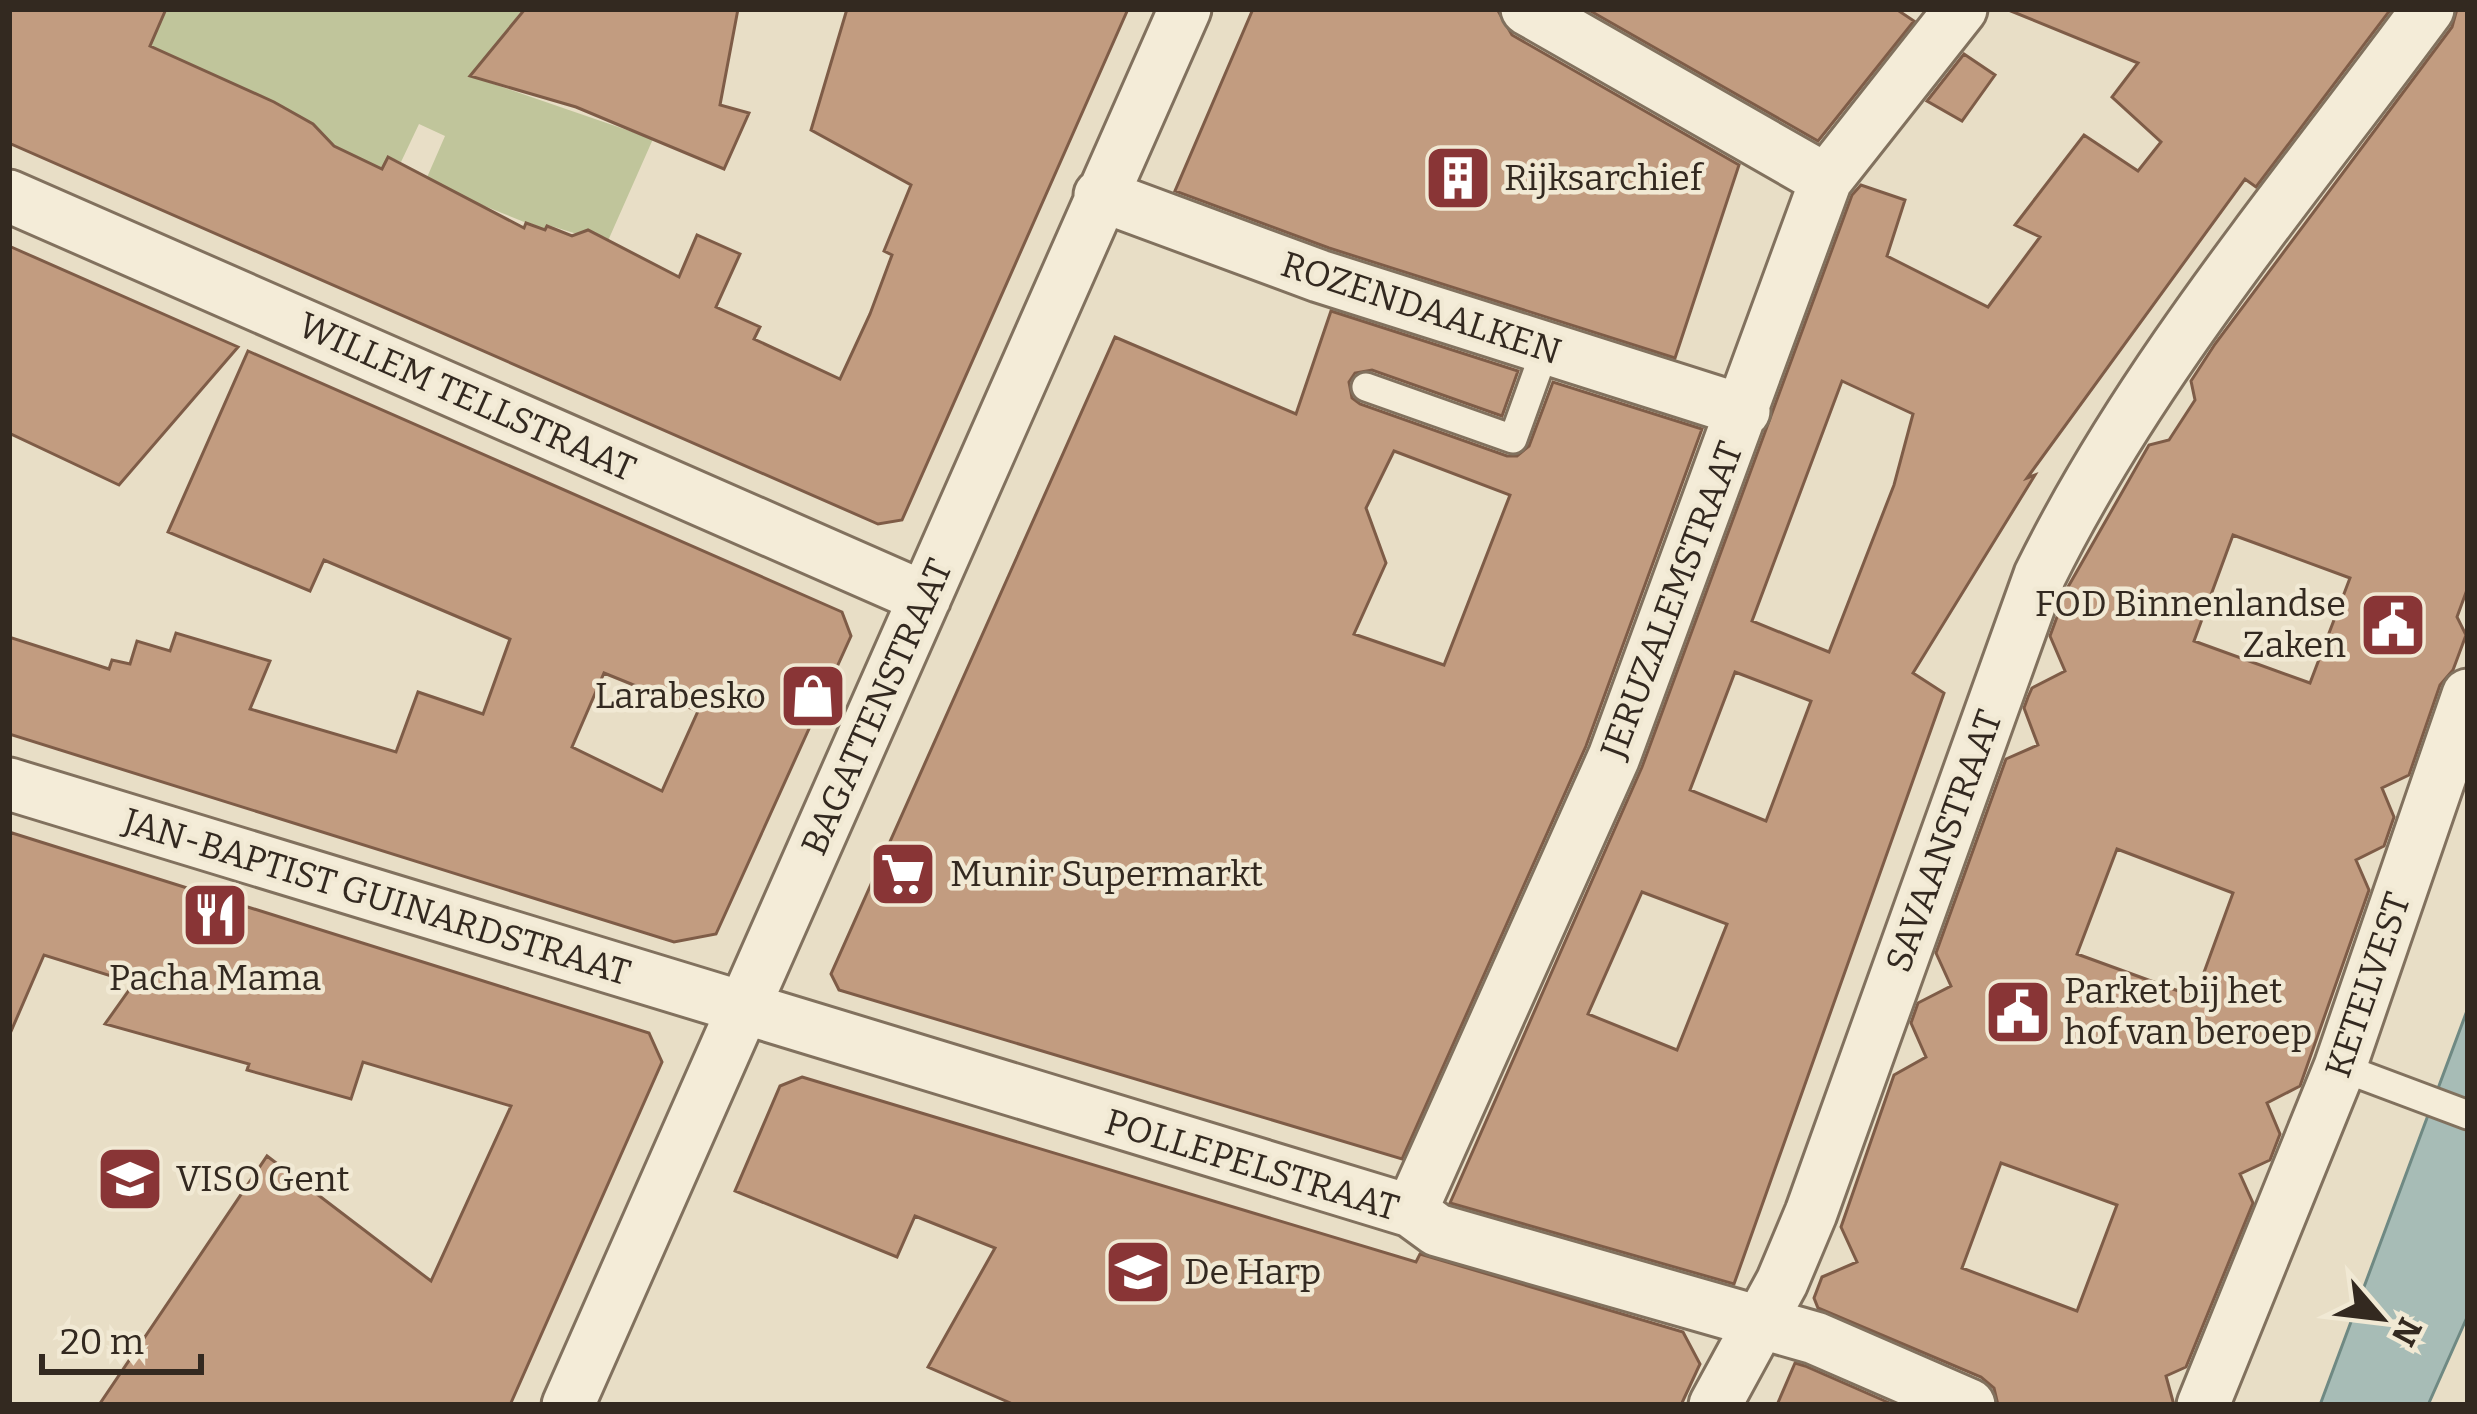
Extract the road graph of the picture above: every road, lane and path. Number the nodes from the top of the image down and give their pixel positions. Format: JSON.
{"nodes":[{"id":1,"x":1185,"y":9,"type":"edge"},
{"id":2,"x":1527,"y":9,"type":"edge"},
{"id":3,"x":1961,"y":9,"type":"edge"},
{"id":4,"x":2428,"y":9,"type":"edge"},
{"id":5,"x":1826,"y":180,"type":"junction"},
{"id":6,"x":1100,"y":195,"type":"junction"},
{"id":7,"x":9,"y":196,"type":"edge"},
{"id":8,"x":1545,"y":350,"type":"junction"},
{"id":9,"x":1366,"y":387,"type":"dead end"},
{"id":10,"x":1744,"y":410,"type":"junction"},
{"id":11,"x":925,"y":598,"type":"junction"},
{"id":12,"x":2466,"y":708,"type":"edge"},
{"id":13,"x":9,"y":784,"type":"edge"},
{"id":14,"x":744,"y":1009,"type":"junction"},
{"id":15,"x":2340,"y":1067,"type":"junction"},
{"id":16,"x":2468,"y":1115,"type":"edge"},
{"id":17,"x":1411,"y":1211,"type":"junction"},
{"id":18,"x":1757,"y":1325,"type":"junction"},
{"id":19,"x":568,"y":1405,"type":"edge"},
{"id":20,"x":1714,"y":1405,"type":"edge"},
{"id":21,"x":1969,"y":1405,"type":"edge"},
{"id":22,"x":2203,"y":1405,"type":"edge"}],
"edges":[{"from":1,"to":6,"type":"street","name":"BAGATTENSTRAAT"},
{"from":2,"to":5,"type":"street"},
{"from":3,"to":5,"type":"street","name":"JERUZALEMSTRAAT"},
{"from":4,"to":18,"type":"street","name":"SAVAANSTRAAT"},
{"from":5,"to":10,"type":"street","name":"JERUZALEMSTRAAT"},
{"from":6,"to":8,"type":"street","name":"ROZENDAALKEN"},
{"from":6,"to":11,"type":"street","name":"BAGATTENSTRAAT"},
{"from":7,"to":11,"type":"street","name":"WILLEM TELLSTRAAT"},
{"from":8,"to":9,"type":"lane"},
{"from":8,"to":10,"type":"street","name":"ROZENDAALKEN"},
{"from":10,"to":17,"type":"street","name":"JERUZALEMSTRAAT"},
{"from":11,"to":14,"type":"street","name":"BAGATTENSTRAAT"},
{"from":12,"to":15,"type":"street","name":"KETELVEST"},
{"from":13,"to":14,"type":"street","name":"JAN-BAPTIST GUINARDSTRAAT"},
{"from":14,"to":17,"type":"street","name":"POLLEPELSTRAAT"},
{"from":14,"to":19,"type":"street","name":"BAGATTENSTRAAT"},
{"from":15,"to":16,"type":"lane"},
{"from":15,"to":22,"type":"street","name":"KETELVEST"},
{"from":17,"to":18,"type":"street","name":"POLLEPELSTRAAT"},
{"from":18,"to":20,"type":"street","name":"SAVAANSTRAAT"},
{"from":18,"to":21,"type":"street","name":"POLLEPELSTRAAT"}]}
